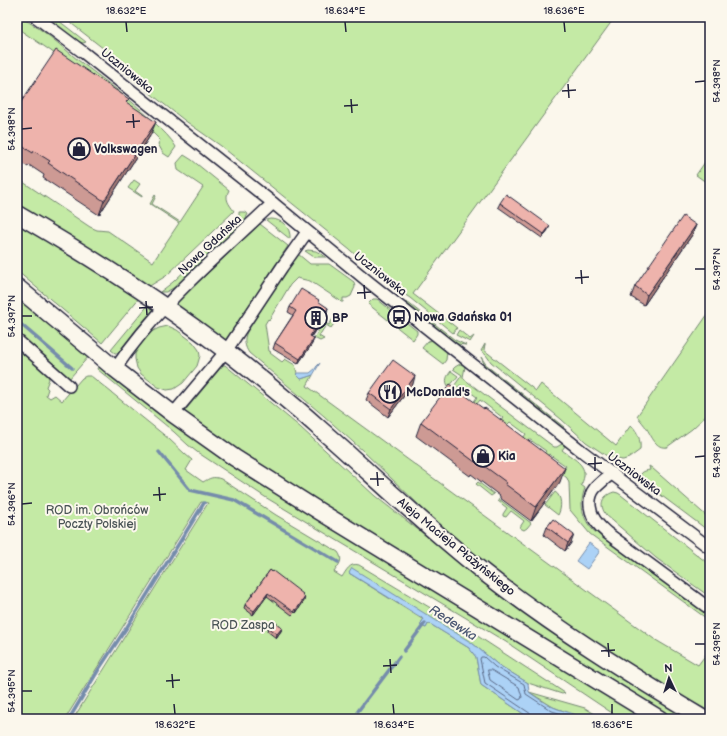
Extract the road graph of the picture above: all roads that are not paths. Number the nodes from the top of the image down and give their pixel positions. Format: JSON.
{"nodes":[{"id":1,"x":36,"y":17,"type":"edge"},
{"id":2,"x":272,"y":203,"type":"junction"},
{"id":3,"x":17,"y":214,"type":"edge"},
{"id":4,"x":307,"y":232,"type":"junction"},
{"id":5,"x":17,"y":287,"type":"edge"},
{"id":6,"x":165,"y":306,"type":"junction"},
{"id":7,"x":17,"y":340,"type":"edge"},
{"id":8,"x":226,"y":351,"type":"junction"},
{"id":9,"x":115,"y":369,"type":"junction"},
{"id":10,"x":69,"y":386,"type":"dead end"},
{"id":11,"x":173,"y":414,"type":"junction"},
{"id":12,"x":612,"y":473,"type":"junction"},
{"id":13,"x":710,"y":548,"type":"edge"},
{"id":14,"x":710,"y":609,"type":"edge"},
{"id":15,"x":660,"y":719,"type":"edge"},
{"id":16,"x":704,"y":719,"type":"edge"}],
"edges":[{"from":1,"to":2,"type":"street","name":"Uczniowska"},
{"from":2,"to":4,"type":"street","name":"Uczniowska"},
{"from":2,"to":6,"type":"street","name":"Nowa Gdańska"},
{"from":3,"to":6,"type":"main road","name":"Aleja Macieja Płażyńskiego"},
{"from":4,"to":8,"type":"street"},
{"from":4,"to":12,"type":"street","name":"Uczniowska"},
{"from":5,"to":9,"type":"main road"},
{"from":6,"to":8,"type":"main road","name":"Aleja Macieja Płażyńskiego"},
{"from":6,"to":9,"type":"street"},
{"from":7,"to":10,"type":"street"},
{"from":8,"to":11,"type":"street"},
{"from":8,"to":16,"type":"main road","name":"Aleja Macieja Płażyńskiego"},
{"from":9,"to":11,"type":"main road"},
{"from":11,"to":15,"type":"main road"},
{"from":12,"to":13,"type":"street","name":"Uczniowska"},
{"from":12,"to":14,"type":"street"}]}
